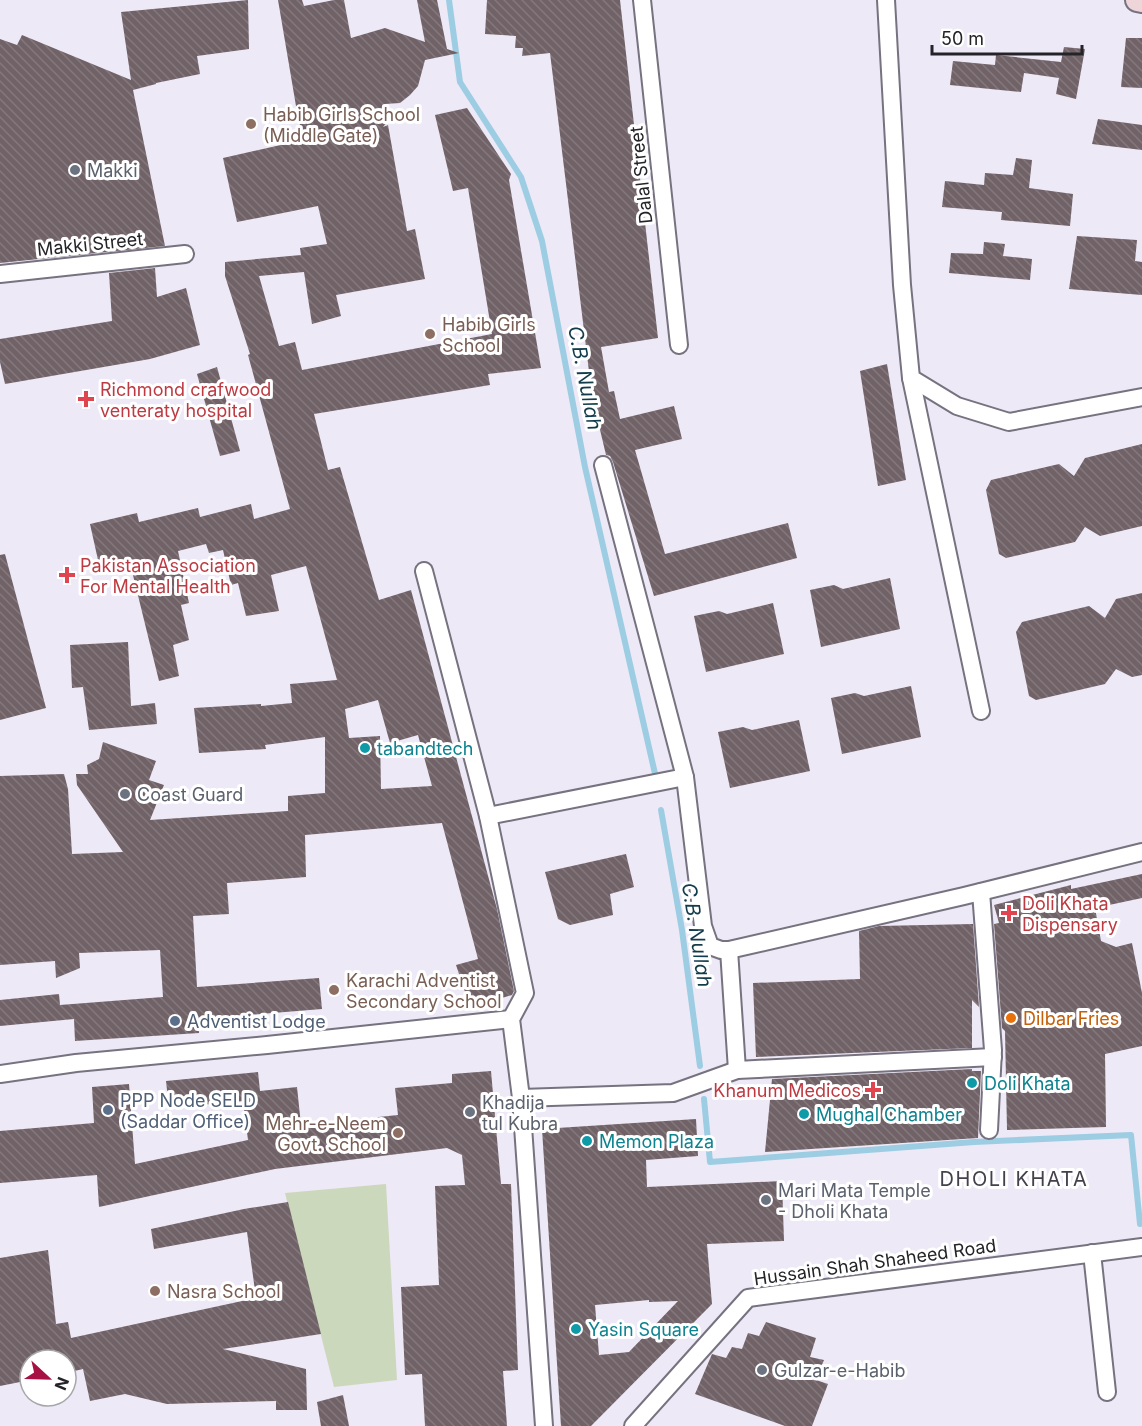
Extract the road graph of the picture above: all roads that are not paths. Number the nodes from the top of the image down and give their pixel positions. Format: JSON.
{"nodes":[{"id":1,"x":642,"y":0,"type":"edge"},
{"id":2,"x":886,"y":0,"type":"edge"},
{"id":3,"x":1137,"y":0,"type":"edge"},
{"id":4,"x":1142,"y":1,"type":"edge"},
{"id":5,"x":185,"y":254,"type":"dead end"},
{"id":6,"x":0,"y":274,"type":"edge"},
{"id":7,"x":679,"y":345,"type":"dead end"},
{"id":8,"x":911,"y":378,"type":"junction"},
{"id":9,"x":1142,"y":397,"type":"edge"},
{"id":10,"x":603,"y":465,"type":"dead end"},
{"id":11,"x":424,"y":571,"type":"dead end"},
{"id":12,"x":981,"y":711,"type":"dead end"},
{"id":13,"x":686,"y":777,"type":"junction"},
{"id":14,"x":488,"y":816,"type":"junction"},
{"id":15,"x":1142,"y":852,"type":"edge"},
{"id":16,"x":981,"y":892,"type":"junction"},
{"id":17,"x":729,"y":950,"type":"junction"},
{"id":18,"x":512,"y":1019,"type":"junction"},
{"id":19,"x":993,"y":1057,"type":"junction"},
{"id":20,"x":737,"y":1070,"type":"junction"},
{"id":21,"x":0,"y":1074,"type":"edge"},
{"id":22,"x":521,"y":1098,"type":"junction"},
{"id":23,"x":989,"y":1130,"type":"dead end"},
{"id":24,"x":1142,"y":1247,"type":"edge"},
{"id":25,"x":1092,"y":1253,"type":"junction"},
{"id":26,"x":1107,"y":1392,"type":"dead end"},
{"id":27,"x":543,"y":1426,"type":"edge"},
{"id":28,"x":633,"y":1426,"type":"edge"}],
"edges":[{"from":1,"to":7,"type":"street","name":"Dalal Street"},
{"from":2,"to":8,"type":"street"},
{"from":3,"to":4,"type":"main road"},
{"from":5,"to":6,"type":"street","name":"Makki Street"},
{"from":8,"to":9,"type":"street"},
{"from":8,"to":12,"type":"street"},
{"from":10,"to":13,"type":"street"},
{"from":11,"to":14,"type":"street"},
{"from":13,"to":14,"type":"street"},
{"from":13,"to":17,"type":"street"},
{"from":14,"to":18,"type":"street"},
{"from":15,"to":16,"type":"street"},
{"from":16,"to":17,"type":"street"},
{"from":16,"to":19,"type":"street"},
{"from":17,"to":20,"type":"street"},
{"from":18,"to":21,"type":"street"},
{"from":18,"to":22,"type":"street"},
{"from":19,"to":20,"type":"street"},
{"from":19,"to":23,"type":"street"},
{"from":20,"to":22,"type":"street"},
{"from":22,"to":27,"type":"street"},
{"from":24,"to":25,"type":"street","name":"Hussain Shah Shaheed Road"},
{"from":25,"to":26,"type":"street"},
{"from":25,"to":28,"type":"street","name":"Hussain Shah Shaheed Road"}]}
